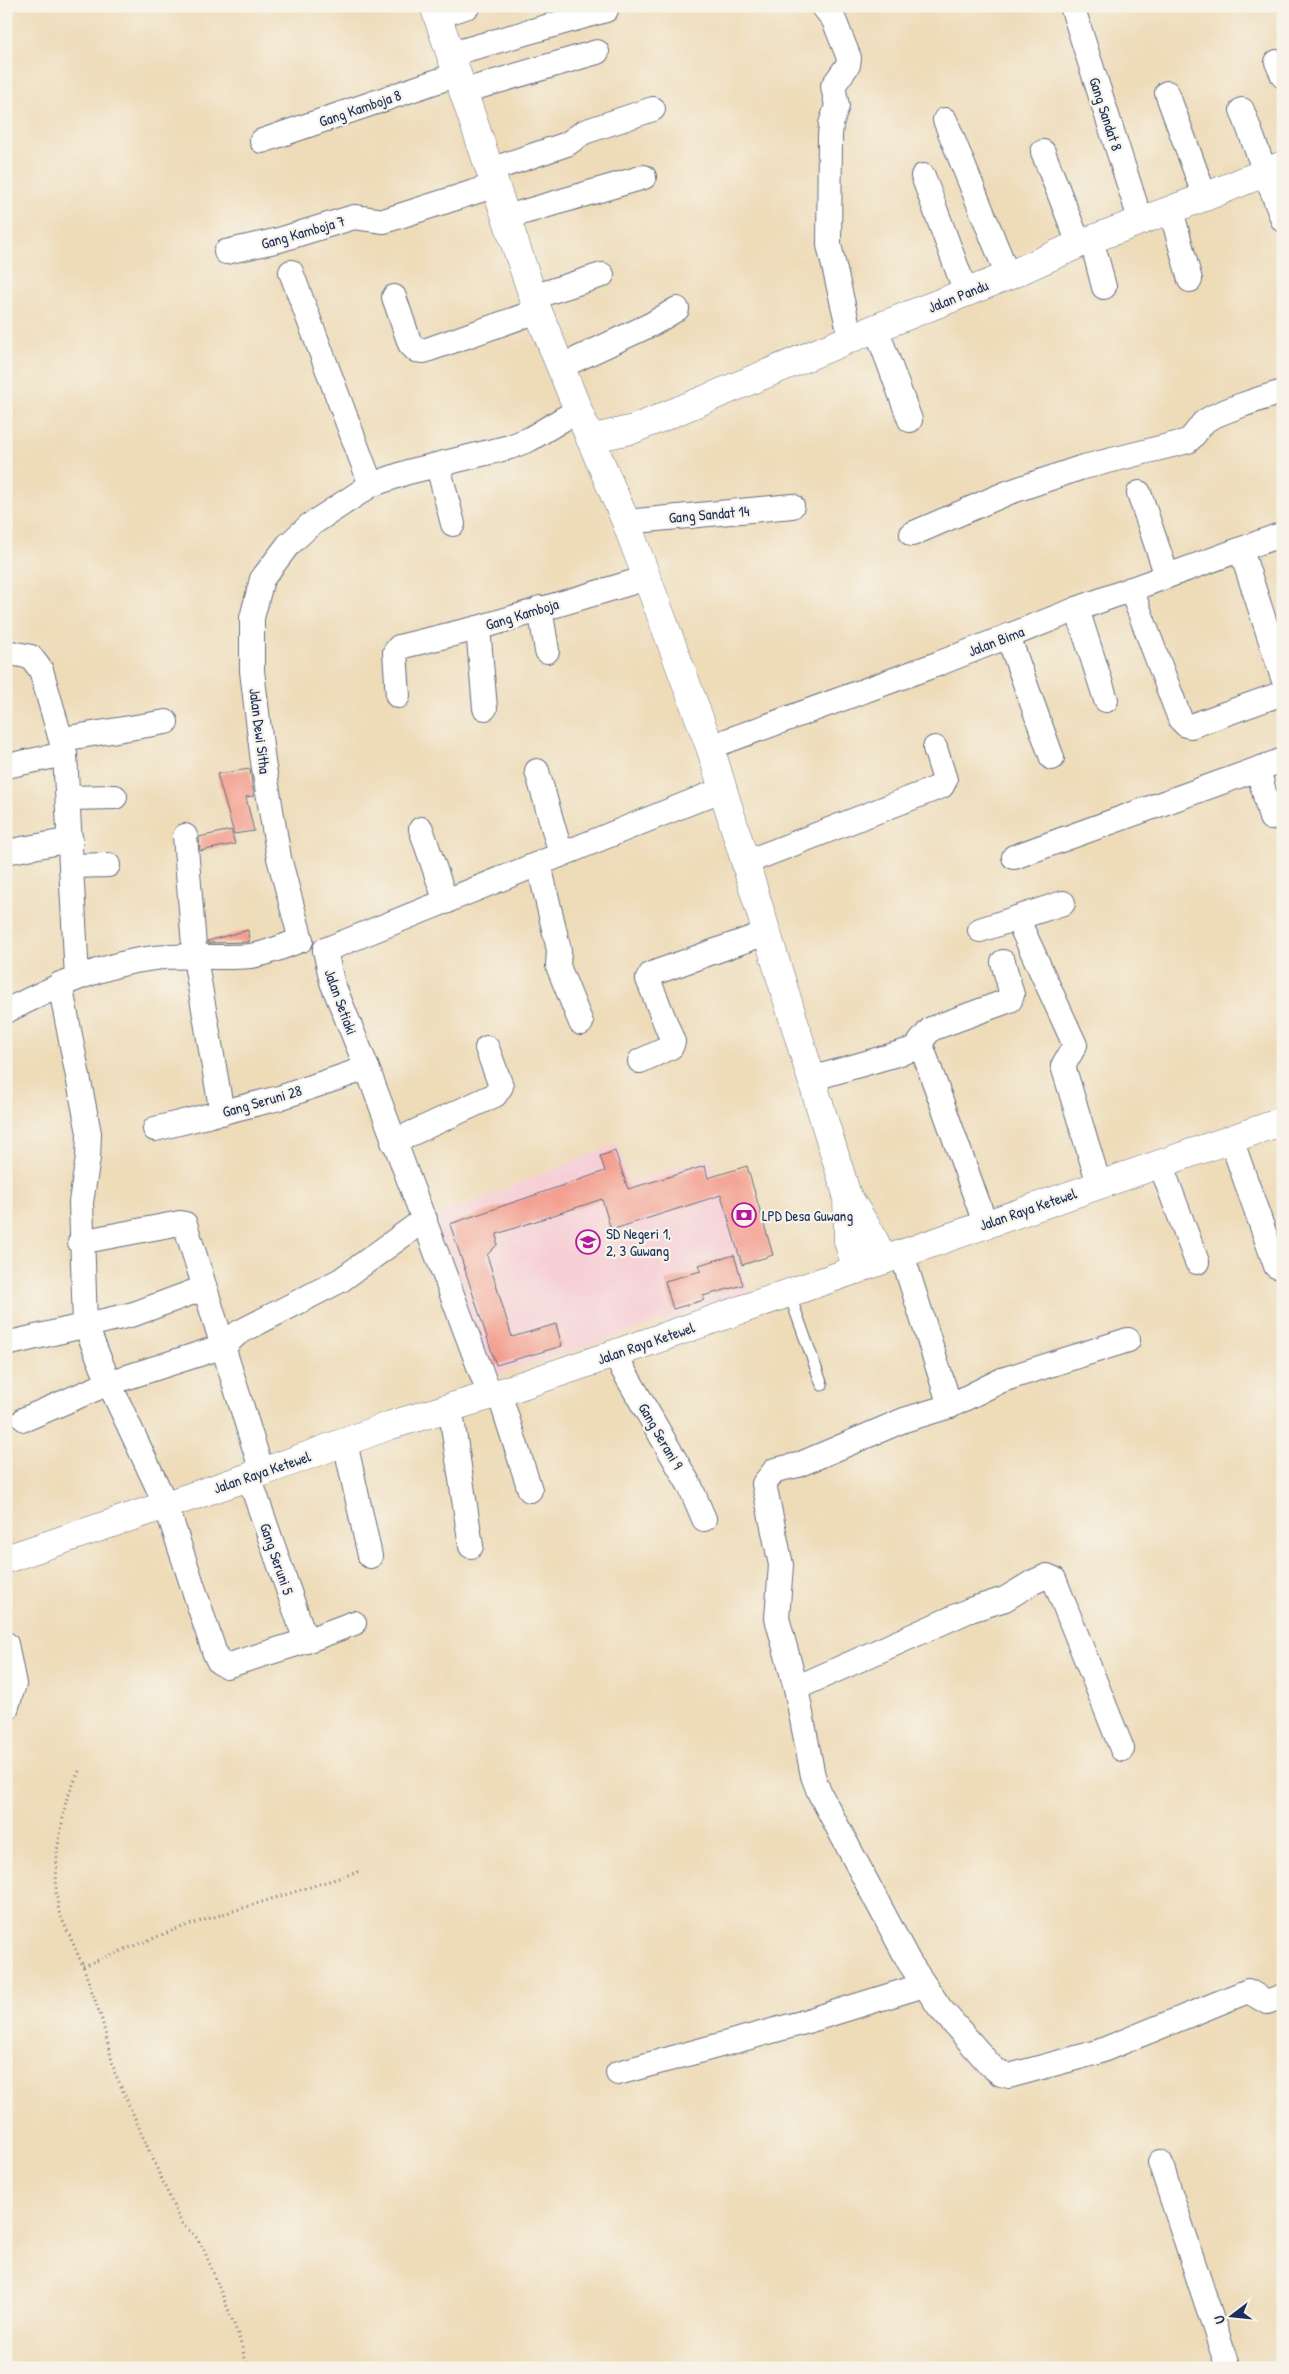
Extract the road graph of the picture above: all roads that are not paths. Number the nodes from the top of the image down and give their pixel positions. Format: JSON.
{"nodes":[{"id":1,"x":468,"y":6,"type":"edge"},
{"id":2,"x":823,"y":6,"type":"edge"},
{"id":3,"x":1072,"y":6,"type":"edge"},
{"id":4,"x":606,"y":10,"type":"dead end"},
{"id":5,"x":436,"y":11,"type":"edge"},
{"id":6,"x":597,"y":52,"type":"dead end"},
{"id":7,"x":458,"y":73,"type":"junction"},
{"id":8,"x":1167,"y":93,"type":"dead end"},
{"id":9,"x":653,"y":109,"type":"dead end"},
{"id":10,"x":1242,"y":110,"type":"dead end"},
{"id":11,"x":945,"y":120,"type":"dead end"},
{"id":12,"x":262,"y":141,"type":"dead end"},
{"id":13,"x":1043,"y":152,"type":"dead end"},
{"id":14,"x":1274,"y":169,"type":"edge"},
{"id":15,"x":923,"y":176,"type":"dead end"},
{"id":16,"x":644,"y":177,"type":"dead end"},
{"id":17,"x":493,"y":178,"type":"junction"},
{"id":18,"x":1205,"y":197,"type":"junction"},
{"id":19,"x":1171,"y":210,"type":"junction"},
{"id":20,"x":507,"y":217,"type":"junction"},
{"id":21,"x":1283,"y":220,"type":"edge"},
{"id":22,"x":1141,"y":222,"type":"junction"},
{"id":23,"x":1088,"y":250,"type":"junction"},
{"id":24,"x":226,"y":252,"type":"dead end"},
{"id":25,"x":291,"y":272,"type":"dead end"},
{"id":26,"x":602,"y":275,"type":"dead end"},
{"id":27,"x":1008,"y":276,"type":"junction"},
{"id":28,"x":1190,"y":280,"type":"dead end"},
{"id":29,"x":1104,"y":287,"type":"dead end"},
{"id":30,"x":966,"y":293,"type":"junction"},
{"id":31,"x":394,"y":297,"type":"dead end"},
{"id":32,"x":536,"y":304,"type":"junction"},
{"id":33,"x":677,"y":308,"type":"dead end"},
{"id":34,"x":876,"y":328,"type":"junction"},
{"id":35,"x":850,"y":339,"type":"junction"},
{"id":36,"x":560,"y":367,"type":"junction"},
{"id":37,"x":1283,"y":392,"type":"edge"},
{"id":38,"x":578,"y":410,"type":"junction"},
{"id":39,"x":910,"y":420,"type":"dead end"},
{"id":40,"x":634,"y":430,"type":"junction"},
{"id":41,"x":590,"y":439,"type":"junction"},
{"id":42,"x":438,"y":466,"type":"junction"},
{"id":43,"x":603,"y":466,"type":"junction"},
{"id":44,"x":371,"y":485,"type":"junction"},
{"id":45,"x":1139,"y":493,"type":"dead end"},
{"id":46,"x":792,"y":506,"type":"dead end"},
{"id":47,"x":626,"y":522,"type":"junction"},
{"id":48,"x":453,"y":524,"type":"dead end"},
{"id":49,"x":912,"y":534,"type":"dead end"},
{"id":50,"x":1283,"y":534,"type":"edge"},
{"id":51,"x":1241,"y":550,"type":"junction"},
{"id":52,"x":1167,"y":576,"type":"junction"},
{"id":53,"x":647,"y":578,"type":"junction"},
{"id":54,"x":1131,"y":589,"type":"junction"},
{"id":55,"x":540,"y":608,"type":"junction"},
{"id":56,"x":1077,"y":609,"type":"junction"},
{"id":57,"x":478,"y":628,"type":"junction"},
{"id":58,"x":1008,"y":636,"type":"junction"},
{"id":59,"x":547,"y":651,"type":"dead end"},
{"id":60,"x":6,"y":652,"type":"edge"},
{"id":61,"x":1283,"y":678,"type":"edge"},
{"id":62,"x":1283,"y":693,"type":"edge"},
{"id":63,"x":398,"y":696,"type":"dead end"},
{"id":64,"x":1106,"y":700,"type":"dead end"},
{"id":65,"x":485,"y":708,"type":"dead end"},
{"id":66,"x":166,"y":722,"type":"dead end"},
{"id":67,"x":64,"y":746,"type":"junction"},
{"id":68,"x":710,"y":747,"type":"junction"},
{"id":69,"x":935,"y":748,"type":"dead end"},
{"id":70,"x":1052,"y":758,"type":"dead end"},
{"id":71,"x":1283,"y":760,"type":"edge"},
{"id":72,"x":6,"y":766,"type":"edge"},
{"id":73,"x":1258,"y":769,"type":"junction"},
{"id":74,"x":537,"y":771,"type":"dead end"},
{"id":75,"x":721,"y":790,"type":"junction"},
{"id":76,"x":115,"y":797,"type":"dead end"},
{"id":77,"x":68,"y":798,"type":"junction"},
{"id":78,"x":1272,"y":818,"type":"dead end"},
{"id":79,"x":422,"y":829,"type":"dead end"},
{"id":80,"x":185,"y":836,"type":"dead end"},
{"id":81,"x":71,"y":840,"type":"junction"},
{"id":82,"x":6,"y":852,"type":"edge"},
{"id":83,"x":561,"y":854,"type":"junction"},
{"id":84,"x":1014,"y":857,"type":"dead end"},
{"id":85,"x":744,"y":863,"type":"junction"},
{"id":86,"x":108,"y":865,"type":"dead end"},
{"id":87,"x":539,"y":865,"type":"junction"},
{"id":88,"x":72,"y":866,"type":"junction"},
{"id":89,"x":446,"y":902,"type":"junction"},
{"id":90,"x":1063,"y":903,"type":"dead end"},
{"id":91,"x":1017,"y":918,"type":"junction"},
{"id":92,"x":980,"y":930,"type":"dead end"},
{"id":93,"x":766,"y":933,"type":"junction"},
{"id":94,"x":301,"y":940,"type":"junction"},
{"id":95,"x":325,"y":950,"type":"junction"},
{"id":96,"x":195,"y":958,"type":"junction"},
{"id":97,"x":1003,"y":962,"type":"dead end"},
{"id":98,"x":68,"y":981,"type":"junction"},
{"id":99,"x":6,"y":1011,"type":"edge"},
{"id":100,"x":581,"y":1023,"type":"dead end"},
{"id":101,"x":921,"y":1047,"type":"junction"},
{"id":102,"x":487,"y":1048,"type":"dead end"},
{"id":103,"x":640,"y":1061,"type":"dead end"},
{"id":104,"x":367,"y":1068,"type":"junction"},
{"id":105,"x":811,"y":1079,"type":"junction"},
{"id":106,"x":222,"y":1113,"type":"junction"},
{"id":107,"x":1283,"y":1121,"type":"edge"},
{"id":108,"x":155,"y":1128,"type":"dead end"},
{"id":109,"x":1231,"y":1139,"type":"junction"},
{"id":110,"x":393,"y":1142,"type":"junction"},
{"id":111,"x":1160,"y":1163,"type":"junction"},
{"id":112,"x":1099,"y":1184,"type":"junction"},
{"id":113,"x":847,"y":1195,"type":"junction"},
{"id":114,"x":425,"y":1218,"type":"junction"},
{"id":115,"x":985,"y":1223,"type":"junction"},
{"id":116,"x":80,"y":1242,"type":"junction"},
{"id":117,"x":893,"y":1257,"type":"junction"},
{"id":118,"x":1197,"y":1262,"type":"dead end"},
{"id":119,"x":1276,"y":1266,"type":"dead end"},
{"id":120,"x":856,"y":1270,"type":"junction"},
{"id":121,"x":204,"y":1288,"type":"junction"},
{"id":122,"x":789,"y":1293,"type":"junction"},
{"id":123,"x":85,"y":1324,"type":"junction"},
{"id":124,"x":1128,"y":1340,"type":"dead end"},
{"id":125,"x":6,"y":1344,"type":"edge"},
{"id":126,"x":224,"y":1346,"type":"junction"},
{"id":127,"x":614,"y":1354,"type":"junction"},
{"id":128,"x":109,"y":1383,"type":"junction"},
{"id":129,"x":822,"y":1385,"type":"dead end"},
{"id":130,"x":495,"y":1394,"type":"junction"},
{"id":131,"x":450,"y":1406,"type":"junction"},
{"id":132,"x":950,"y":1406,"type":"junction"},
{"id":133,"x":26,"y":1419,"type":"dead end"},
{"id":134,"x":345,"y":1442,"type":"junction"},
{"id":135,"x":255,"y":1474,"type":"junction"},
{"id":136,"x":530,"y":1490,"type":"dead end"},
{"id":137,"x":166,"y":1505,"type":"junction"},
{"id":138,"x":704,"y":1519,"type":"dead end"},
{"id":139,"x":471,"y":1546,"type":"dead end"},
{"id":140,"x":370,"y":1556,"type":"dead end"},
{"id":141,"x":6,"y":1559,"type":"edge"},
{"id":142,"x":354,"y":1622,"type":"dead end"},
{"id":143,"x":306,"y":1641,"type":"junction"},
{"id":144,"x":6,"y":1644,"type":"edge"},
{"id":145,"x":796,"y":1688,"type":"junction"},
{"id":146,"x":6,"y":1709,"type":"edge"},
{"id":147,"x":1122,"y":1749,"type":"dead end"},
{"id":148,"x":924,"y":1985,"type":"junction"},
{"id":149,"x":1283,"y":1996,"type":"edge"},
{"id":150,"x":618,"y":2072,"type":"dead end"},
{"id":151,"x":1160,"y":2162,"type":"dead end"},
{"id":152,"x":1228,"y":2368,"type":"edge"}],
"edges":[{"from":1,"to":5,"type":"street"},
{"from":2,"to":35,"type":"street"},
{"from":3,"to":22,"type":"street","name":"Gang Sandat 8"},
{"from":4,"to":7,"type":"street"},
{"from":5,"to":7,"type":"street"},
{"from":6,"to":7,"type":"street"},
{"from":7,"to":12,"type":"street","name":"Gang Kamboja 8"},
{"from":7,"to":17,"type":"street"},
{"from":8,"to":18,"type":"street"},
{"from":9,"to":17,"type":"street","name":"Gang Kamboja 7"},
{"from":10,"to":14,"type":"street"},
{"from":11,"to":27,"type":"street"},
{"from":13,"to":23,"type":"street"},
{"from":14,"to":18,"type":"street","name":"Jalan Pandu"},
{"from":14,"to":21,"type":"street"},
{"from":15,"to":30,"type":"street"},
{"from":16,"to":20,"type":"street"},
{"from":17,"to":20,"type":"street"},
{"from":17,"to":24,"type":"street","name":"Gang Kamboja 7"},
{"from":18,"to":19,"type":"street","name":"Jalan Pandu"},
{"from":19,"to":22,"type":"street","name":"Jalan Pandu"},
{"from":19,"to":28,"type":"street"},
{"from":20,"to":32,"type":"street"},
{"from":22,"to":23,"type":"street","name":"Jalan Pandu"},
{"from":23,"to":27,"type":"street","name":"Jalan Pandu"},
{"from":23,"to":29,"type":"street"},
{"from":25,"to":44,"type":"street"},
{"from":26,"to":32,"type":"street"},
{"from":27,"to":30,"type":"street","name":"Jalan Pandu"},
{"from":30,"to":34,"type":"street","name":"Jalan Pandu"},
{"from":31,"to":32,"type":"street"},
{"from":32,"to":36,"type":"street"},
{"from":33,"to":36,"type":"street"},
{"from":34,"to":35,"type":"street","name":"Jalan Pandu"},
{"from":34,"to":39,"type":"street"},
{"from":35,"to":40,"type":"street","name":"Jalan Pandu"},
{"from":36,"to":38,"type":"street"},
{"from":37,"to":49,"type":"street"},
{"from":38,"to":41,"type":"street"},
{"from":38,"to":42,"type":"street","name":"Jalan Dewi Sitha"},
{"from":40,"to":41,"type":"street","name":"Jalan Pandu"},
{"from":40,"to":43,"type":"street","name":"Jalan Pandu"},
{"from":41,"to":43,"type":"street"},
{"from":42,"to":44,"type":"street","name":"Jalan Dewi Sitha"},
{"from":42,"to":48,"type":"street"},
{"from":43,"to":47,"type":"street"},
{"from":44,"to":94,"type":"street","name":"Jalan Dewi Sitha"},
{"from":45,"to":52,"type":"street"},
{"from":46,"to":47,"type":"street","name":"Gang Sandat 14"},
{"from":47,"to":53,"type":"street"},
{"from":50,"to":51,"type":"street","name":"Jalan Bima"},
{"from":51,"to":52,"type":"street","name":"Jalan Bima"},
{"from":51,"to":61,"type":"street"},
{"from":52,"to":54,"type":"street","name":"Jalan Bima"},
{"from":53,"to":55,"type":"street","name":"Gang Kamboja"},
{"from":53,"to":68,"type":"street"},
{"from":54,"to":56,"type":"street","name":"Jalan Bima"},
{"from":54,"to":62,"type":"street"},
{"from":55,"to":57,"type":"street","name":"Gang Kamboja"},
{"from":55,"to":59,"type":"street"},
{"from":56,"to":58,"type":"street","name":"Jalan Bima"},
{"from":56,"to":64,"type":"street"},
{"from":57,"to":63,"type":"street","name":"Gang Kamboja"},
{"from":57,"to":65,"type":"street"},
{"from":58,"to":68,"type":"street","name":"Jalan Bima"},
{"from":58,"to":70,"type":"street"},
{"from":60,"to":67,"type":"street"},
{"from":66,"to":67,"type":"street"},
{"from":67,"to":72,"type":"street"},
{"from":67,"to":77,"type":"street"},
{"from":68,"to":75,"type":"street"},
{"from":69,"to":85,"type":"street"},
{"from":71,"to":73,"type":"street"},
{"from":73,"to":78,"type":"street"},
{"from":73,"to":84,"type":"street"},
{"from":74,"to":83,"type":"street"},
{"from":75,"to":83,"type":"street","name":"Jalan Setiaki"},
{"from":75,"to":85,"type":"street"},
{"from":76,"to":77,"type":"street"},
{"from":77,"to":81,"type":"street"},
{"from":79,"to":89,"type":"street"},
{"from":80,"to":96,"type":"street"},
{"from":81,"to":82,"type":"street"},
{"from":81,"to":88,"type":"street"},
{"from":83,"to":87,"type":"street","name":"Jalan Setiaki"},
{"from":85,"to":93,"type":"street"},
{"from":86,"to":88,"type":"street"},
{"from":87,"to":89,"type":"street","name":"Jalan Setiaki"},
{"from":87,"to":100,"type":"street"},
{"from":88,"to":98,"type":"street"},
{"from":89,"to":95,"type":"street","name":"Jalan Setiaki"},
{"from":90,"to":91,"type":"street"},
{"from":91,"to":92,"type":"street"},
{"from":91,"to":112,"type":"street"},
{"from":93,"to":103,"type":"street"},
{"from":93,"to":105,"type":"street"},
{"from":94,"to":95,"type":"street"},
{"from":94,"to":96,"type":"street"},
{"from":95,"to":104,"type":"street","name":"Jalan Setiaki"},
{"from":96,"to":98,"type":"street"},
{"from":96,"to":106,"type":"street"},
{"from":97,"to":101,"type":"street"},
{"from":98,"to":99,"type":"street"},
{"from":98,"to":116,"type":"street"},
{"from":101,"to":105,"type":"street"},
{"from":101,"to":115,"type":"street"},
{"from":102,"to":110,"type":"street"},
{"from":104,"to":106,"type":"street","name":"Gang Seruni 28"},
{"from":104,"to":110,"type":"street","name":"Jalan Setiaki"},
{"from":105,"to":113,"type":"street"},
{"from":106,"to":108,"type":"street","name":"Gang Seruni 28"},
{"from":107,"to":109,"type":"street","name":"Jalan Raya Ketewel"},
{"from":109,"to":111,"type":"street","name":"Jalan Raya Ketewel"},
{"from":109,"to":119,"type":"street"},
{"from":110,"to":114,"type":"street","name":"Jalan Setiaki"},
{"from":111,"to":112,"type":"street","name":"Jalan Raya Ketewel"},
{"from":111,"to":118,"type":"street"},
{"from":112,"to":115,"type":"street","name":"Jalan Raya Ketewel"},
{"from":113,"to":117,"type":"street"},
{"from":113,"to":120,"type":"street"},
{"from":114,"to":126,"type":"street"},
{"from":114,"to":130,"type":"street","name":"Jalan Setiaki"},
{"from":115,"to":117,"type":"street","name":"Jalan Raya Ketewel"},
{"from":116,"to":121,"type":"street","name":"Gang Seruni 5"},
{"from":116,"to":123,"type":"street"},
{"from":117,"to":120,"type":"street","name":"Jalan Raya Ketewel"},
{"from":117,"to":132,"type":"street"},
{"from":120,"to":122,"type":"street","name":"Jalan Raya Ketewel"},
{"from":121,"to":123,"type":"street"},
{"from":121,"to":126,"type":"street","name":"Gang Seruni 5"},
{"from":122,"to":127,"type":"street","name":"Jalan Raya Ketewel"},
{"from":122,"to":129,"type":"lane"},
{"from":123,"to":125,"type":"street"},
{"from":123,"to":128,"type":"street"},
{"from":124,"to":132,"type":"street"},
{"from":126,"to":128,"type":"street"},
{"from":126,"to":135,"type":"street","name":"Gang Seruni 5"},
{"from":127,"to":130,"type":"street","name":"Jalan Raya Ketewel"},
{"from":127,"to":138,"type":"street","name":"Gang Serani 9"},
{"from":128,"to":133,"type":"street"},
{"from":128,"to":137,"type":"street"},
{"from":130,"to":131,"type":"street","name":"Jalan Raya Ketewel"},
{"from":130,"to":136,"type":"street","name":"Jalan Setiaki"},
{"from":131,"to":134,"type":"street","name":"Jalan Raya Ketewel"},
{"from":131,"to":139,"type":"street"},
{"from":132,"to":145,"type":"street"},
{"from":134,"to":135,"type":"street","name":"Jalan Raya Ketewel"},
{"from":134,"to":140,"type":"street"},
{"from":135,"to":137,"type":"street","name":"Jalan Raya Ketewel"},
{"from":135,"to":143,"type":"street","name":"Gang Seruni 5"},
{"from":137,"to":141,"type":"street","name":"Jalan Raya Ketewel"},
{"from":137,"to":143,"type":"street"},
{"from":142,"to":143,"type":"street"},
{"from":144,"to":146,"type":"street"},
{"from":145,"to":147,"type":"street"},
{"from":145,"to":148,"type":"street"},
{"from":148,"to":149,"type":"street"},
{"from":148,"to":150,"type":"street"},
{"from":151,"to":152,"type":"street"}]}
